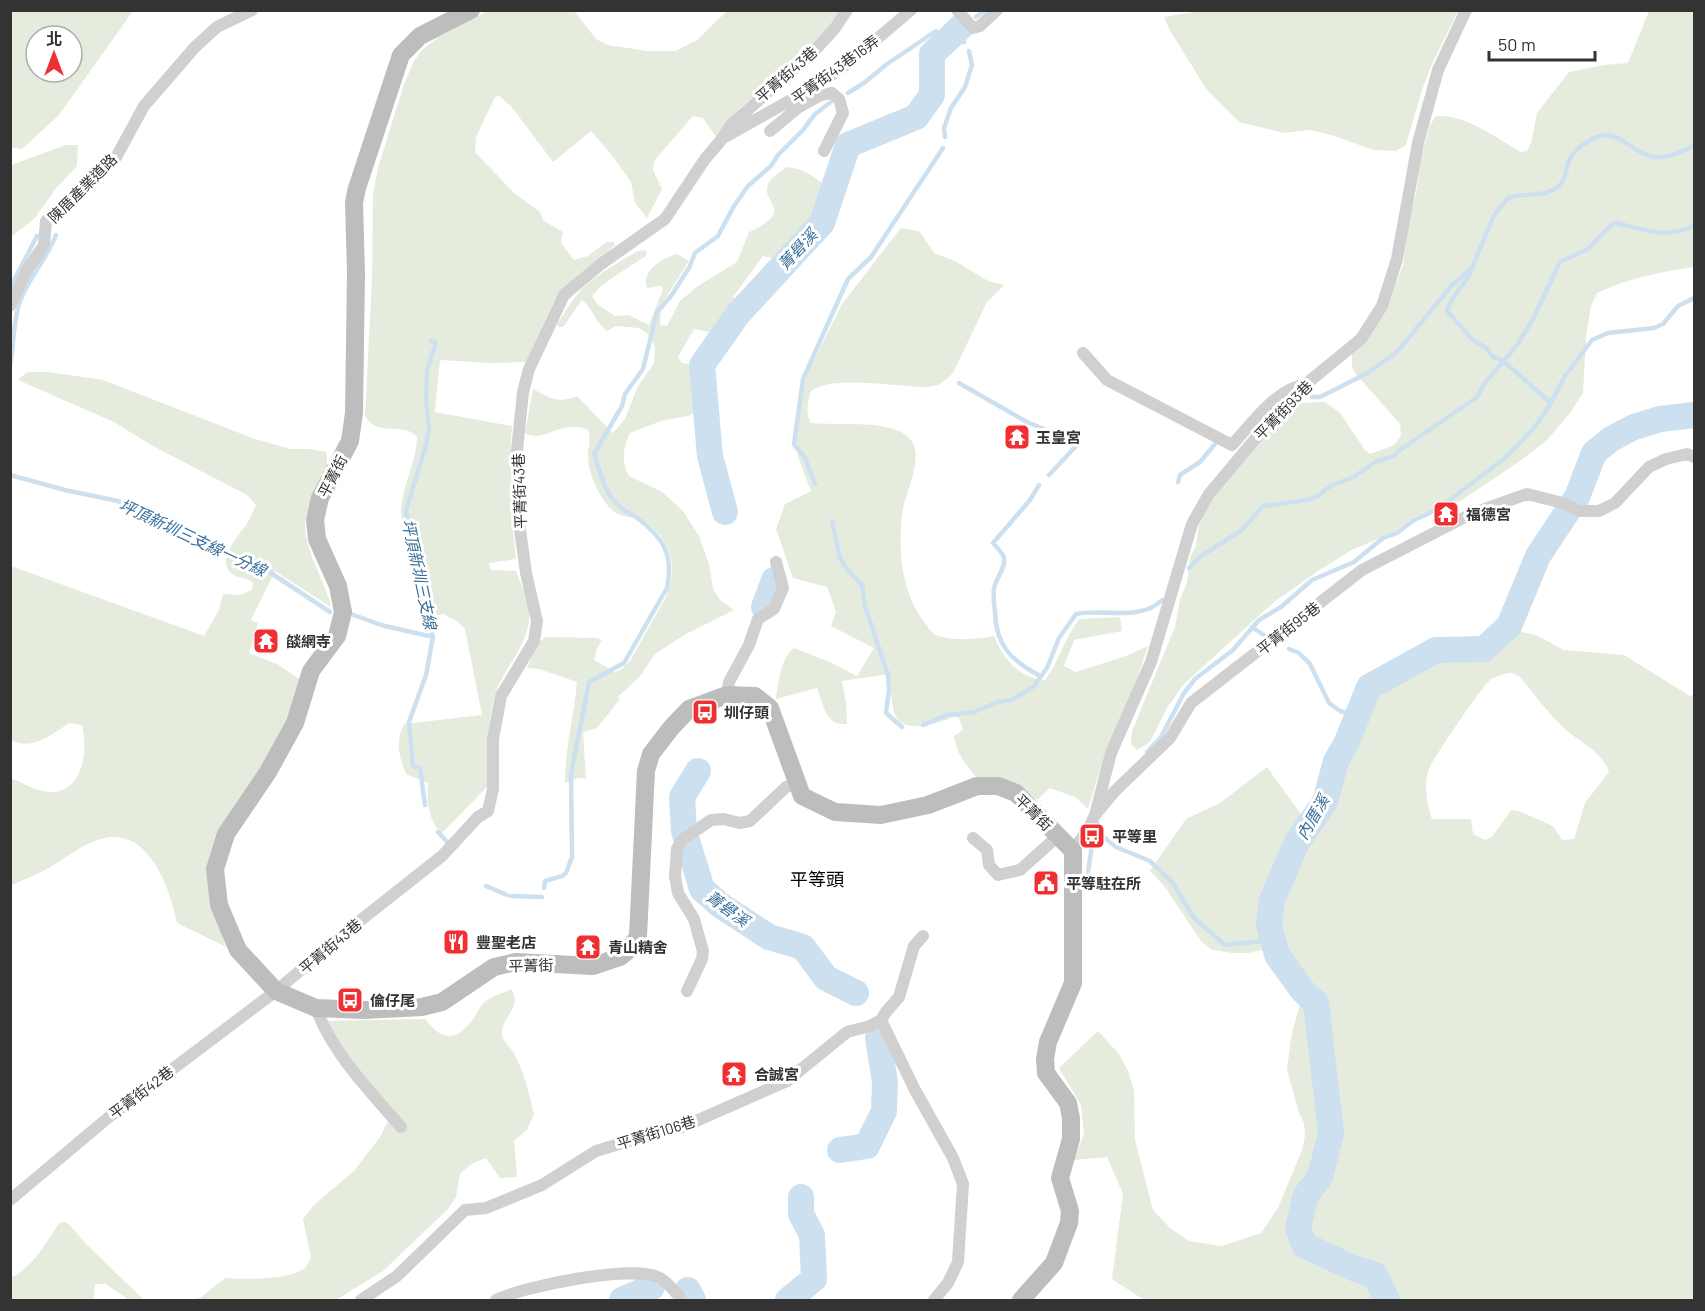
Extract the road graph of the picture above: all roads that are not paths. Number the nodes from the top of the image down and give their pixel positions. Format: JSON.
{"nodes":[{"id":1,"x":252,"y":10,"type":"edge"},
{"id":2,"x":471,"y":10,"type":"edge"},
{"id":3,"x":847,"y":10,"type":"edge"},
{"id":4,"x":911,"y":10,"type":"edge"},
{"id":5,"x":957,"y":10,"type":"edge"},
{"id":6,"x":997,"y":10,"type":"edge"},
{"id":7,"x":1466,"y":10,"type":"edge"},
{"id":8,"x":795,"y":104,"type":"junction"},
{"id":9,"x":770,"y":131,"type":"dead end"},
{"id":10,"x":722,"y":139,"type":"junction"},
{"id":11,"x":824,"y":151,"type":"dead end"},
{"id":12,"x":10,"y":306,"type":"edge"},
{"id":13,"x":1083,"y":353,"type":"dead end"},
{"id":14,"x":1306,"y":384,"type":"junction"},
{"id":15,"x":1695,"y":457,"type":"edge"},
{"id":16,"x":776,"y":562,"type":"dead end"},
{"id":17,"x":727,"y":695,"type":"junction"},
{"id":18,"x":798,"y":783,"type":"junction"},
{"id":19,"x":1095,"y":815,"type":"junction"},
{"id":20,"x":1058,"y":836,"type":"junction"},
{"id":21,"x":973,"y":838,"type":"dead end"},
{"id":22,"x":1073,"y":851,"type":"junction"},
{"id":23,"x":923,"y":936,"type":"dead end"},
{"id":24,"x":276,"y":991,"type":"junction"},
{"id":25,"x":687,"y":991,"type":"dead end"},
{"id":26,"x":316,"y":1008,"type":"junction"},
{"id":27,"x":881,"y":1020,"type":"junction"},
{"id":28,"x":400,"y":1127,"type":"dead end"},
{"id":29,"x":10,"y":1200,"type":"edge"},
{"id":30,"x":679,"y":1296,"type":"dead end"},
{"id":31,"x":361,"y":1300,"type":"edge"},
{"id":32,"x":496,"y":1300,"type":"edge"},
{"id":33,"x":934,"y":1300,"type":"edge"},
{"id":34,"x":1021,"y":1300,"type":"edge"}],
"edges":[{"from":1,"to":12,"type":"street","name":"陳厝產業道路"},
{"from":2,"to":24,"type":"street","name":"平菁街"},
{"from":3,"to":10,"type":"street","name":"平菁街43巷"},
{"from":4,"to":8,"type":"street","name":"平菁街43巷16弄"},
{"from":5,"to":6,"type":"street"},
{"from":7,"to":14,"type":"street","name":"平菁街93巷"},
{"from":8,"to":9,"type":"street"},
{"from":8,"to":10,"type":"street","name":"平菁街43巷16弄"},
{"from":8,"to":11,"type":"street"},
{"from":10,"to":24,"type":"street","name":"平菁街43巷"},
{"from":13,"to":14,"type":"street"},
{"from":14,"to":19,"type":"street","name":"平菁街93巷"},
{"from":15,"to":19,"type":"street","name":"平菁街95巷"},
{"from":16,"to":17,"type":"street"},
{"from":17,"to":18,"type":"street","name":"平菁街"},
{"from":17,"to":26,"type":"street","name":"平菁街"},
{"from":18,"to":20,"type":"street","name":"平菁街"},
{"from":18,"to":25,"type":"street"},
{"from":19,"to":22,"type":"street","name":"平菁街95巷"},
{"from":20,"to":21,"type":"street"},
{"from":20,"to":22,"type":"street","name":"平菁街"},
{"from":22,"to":34,"type":"street"},
{"from":23,"to":27,"type":"street"},
{"from":24,"to":26,"type":"street","name":"平菁街"},
{"from":24,"to":29,"type":"street","name":"平菁街42巷"},
{"from":26,"to":28,"type":"street"},
{"from":27,"to":31,"type":"street","name":"平菁街106巷"},
{"from":27,"to":33,"type":"street"},
{"from":30,"to":32,"type":"street"}]}
